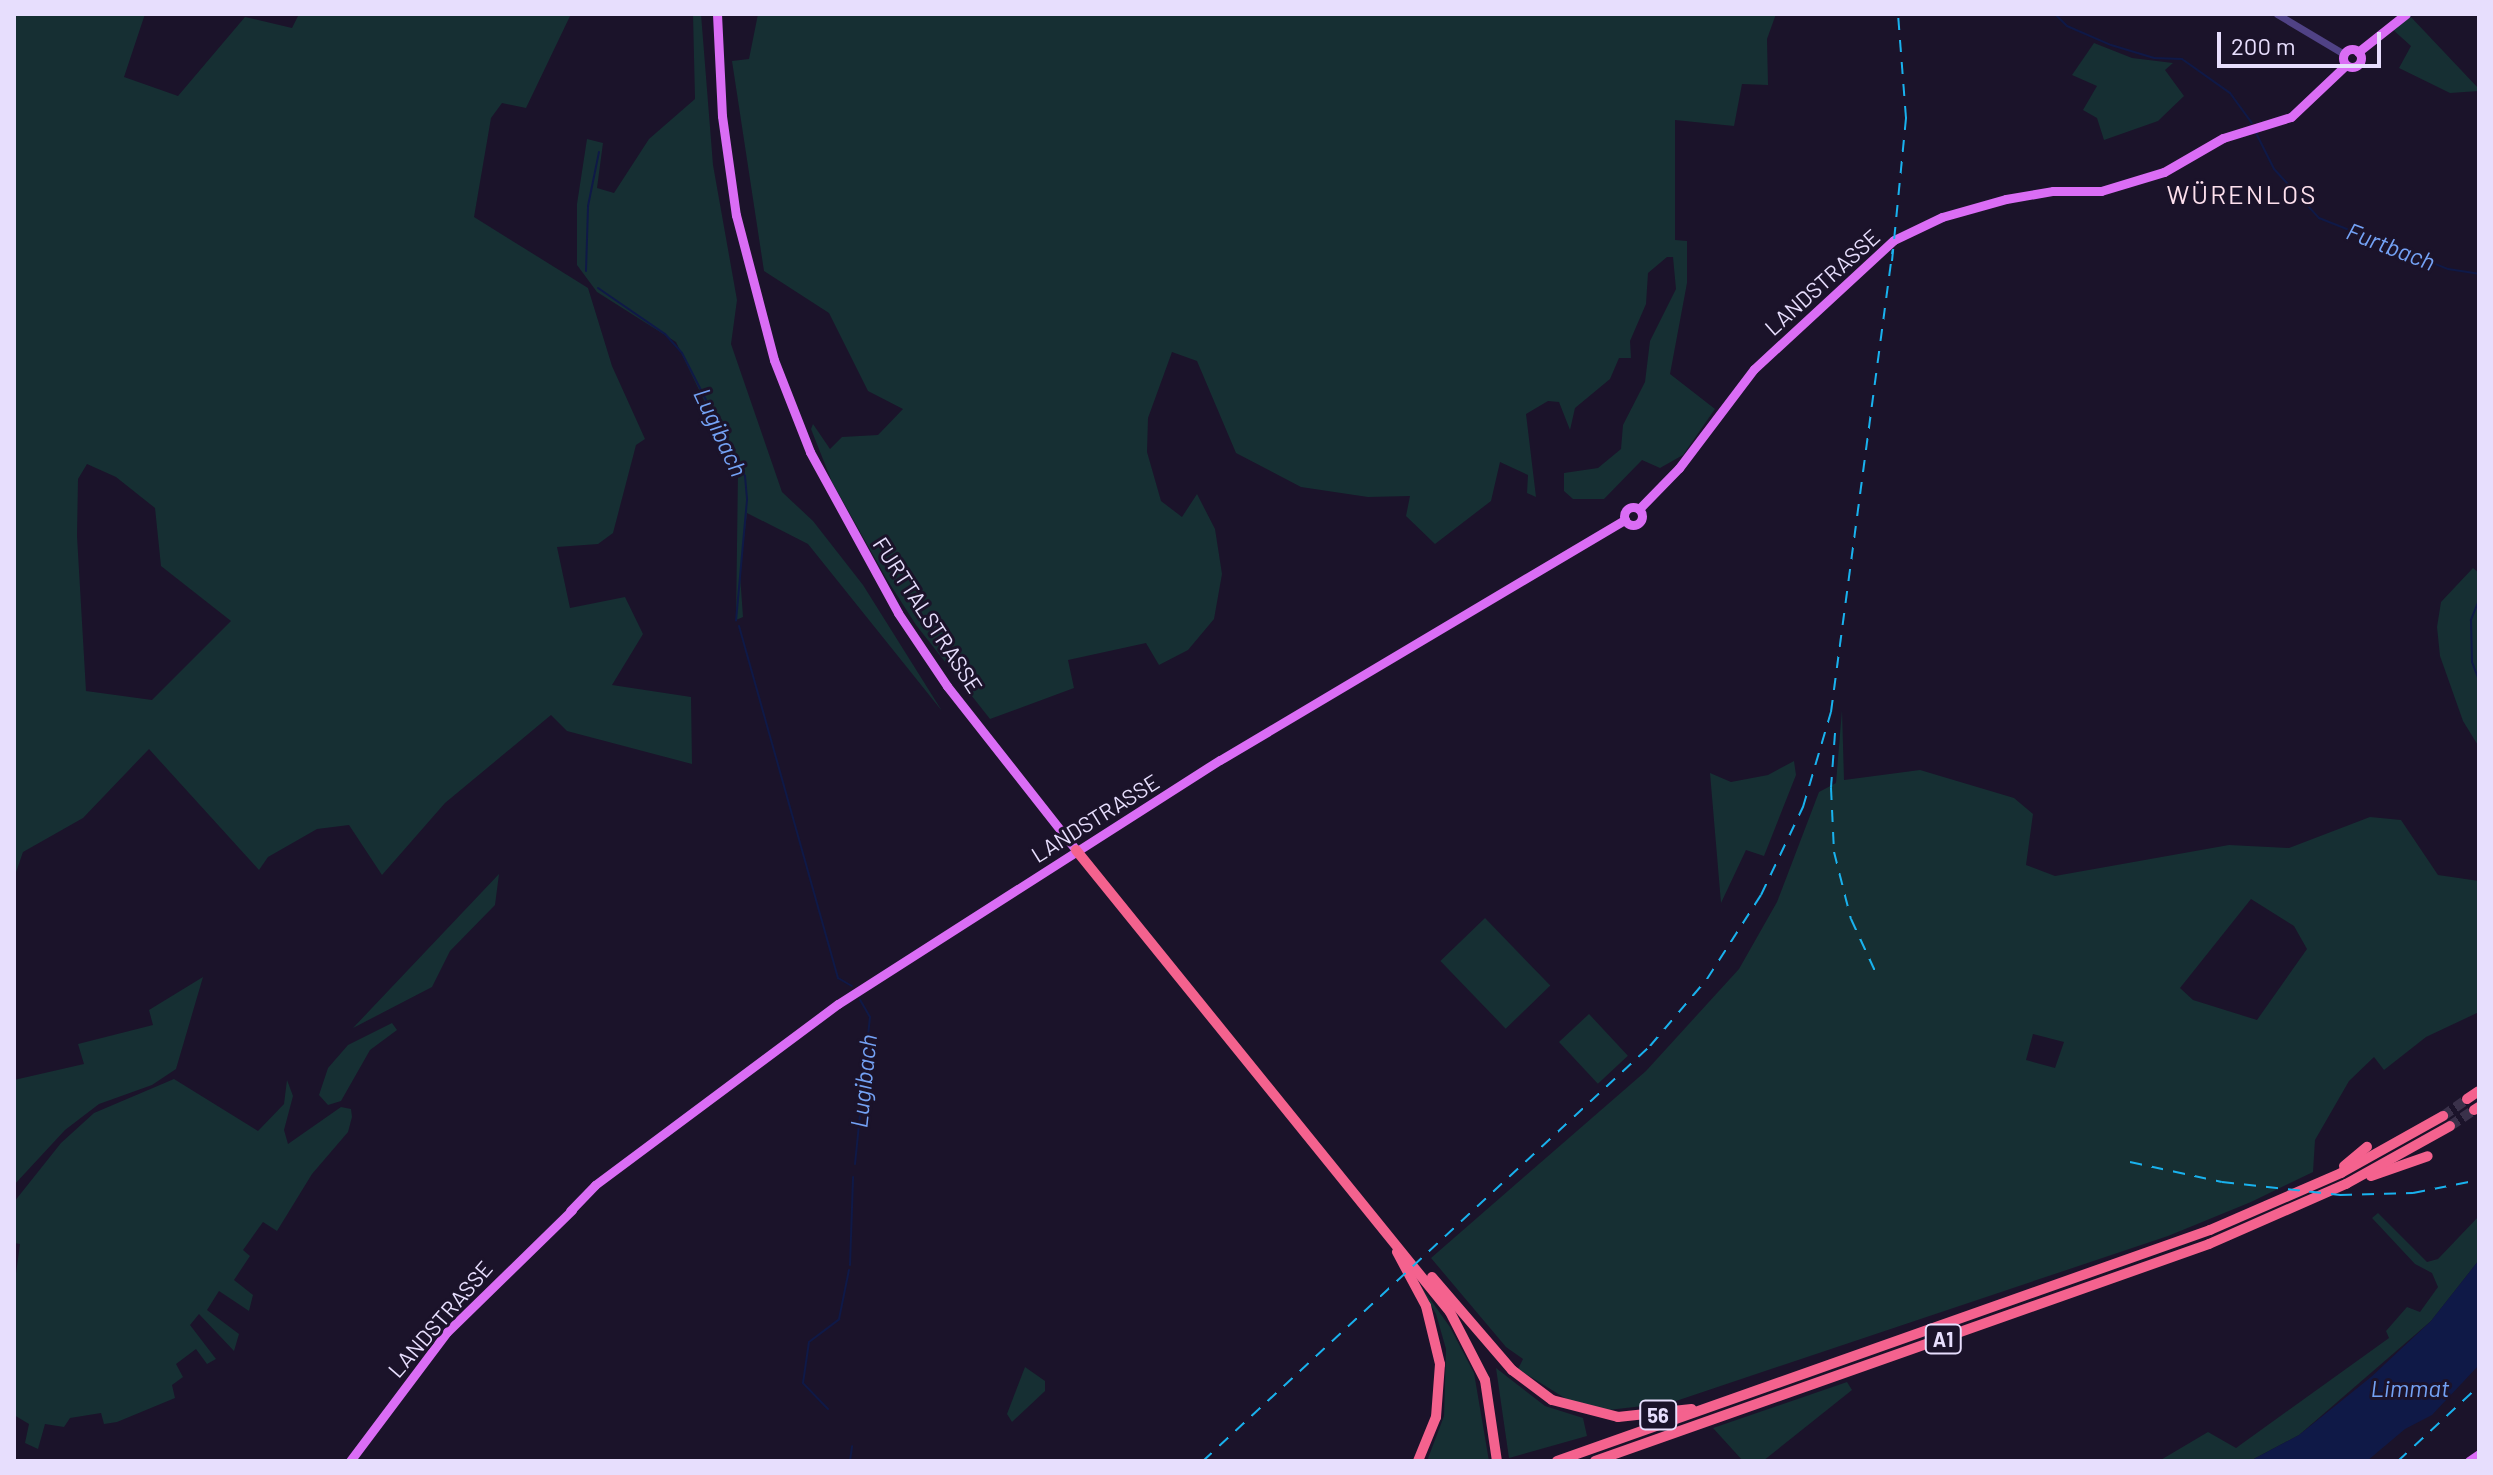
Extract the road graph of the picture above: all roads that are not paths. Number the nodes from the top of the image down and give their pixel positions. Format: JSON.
{"nodes":[{"id":1,"x":717,"y":14,"type":"edge"},
{"id":2,"x":2277,"y":14,"type":"edge"},
{"id":3,"x":2406,"y":14,"type":"edge"},
{"id":4,"x":2358,"y":52,"type":"junction"},
{"id":5,"x":2345,"y":60,"type":"junction"},
{"id":6,"x":1076,"y":850,"type":"junction"},
{"id":7,"x":2479,"y":1091,"type":"edge"},
{"id":8,"x":2467,"y":1099,"type":"tunnel mouth"},
{"id":9,"x":2443,"y":1116,"type":"tunnel mouth"},
{"id":10,"x":2450,"y":1126,"type":"tunnel mouth"},
{"id":11,"x":1313,"y":1140,"type":"junction"},
{"id":12,"x":2367,"y":1147,"type":"dead end"},
{"id":13,"x":2428,"y":1156,"type":"dead end"},
{"id":14,"x":2331,"y":1178,"type":"junction"},
{"id":15,"x":2358,"y":1179,"type":"junction"},
{"id":16,"x":1360,"y":1202,"type":"junction"},
{"id":17,"x":1411,"y":1253,"type":"junction"},
{"id":18,"x":1721,"y":1404,"type":"junction"},
{"id":19,"x":2479,"y":1454,"type":"edge"},
{"id":20,"x":350,"y":1461,"type":"edge"},
{"id":21,"x":1418,"y":1461,"type":"edge"},
{"id":22,"x":1498,"y":1461,"type":"edge"},
{"id":23,"x":1557,"y":1461,"type":"edge"},
{"id":24,"x":1595,"y":1461,"type":"edge"},
{"id":25,"x":2469,"y":1461,"type":"edge"}],
"edges":[{"from":1,"to":6,"type":"main road","name":"FURTTALSTRASSE"},
{"from":2,"to":5,"type":"street"},
{"from":3,"to":4,"type":"main road"},
{"from":4,"to":5,"type":"main road"},
{"from":4,"to":5,"type":"main road","name":"LANDSTRASSE"},
{"from":5,"to":6,"type":"main road","name":"LANDSTRASSE"},
{"from":6,"to":11,"type":"highway","name":"FURTTALSTRASSE"},
{"from":6,"to":20,"type":"main road","name":"LANDSTRASSE"},
{"from":7,"to":8,"type":"highway"},
{"from":9,"to":14,"type":"highway","number":"A1"},
{"from":10,"to":15,"type":"highway","number":"A1"},
{"from":11,"to":16,"type":"highway"},
{"from":11,"to":17,"type":"highway"},
{"from":12,"to":14,"type":"highway"},
{"from":13,"to":15,"type":"highway"},
{"from":14,"to":18,"type":"highway","number":"A1"},
{"from":15,"to":24,"type":"highway","number":"A1"},
{"from":16,"to":21,"type":"highway"},
{"from":16,"to":22,"type":"highway"},
{"from":17,"to":18,"type":"highway","number":"56"},
{"from":17,"to":22,"type":"highway"},
{"from":18,"to":23,"type":"highway","number":"A1"},
{"from":19,"to":25,"type":"main road"}]}
